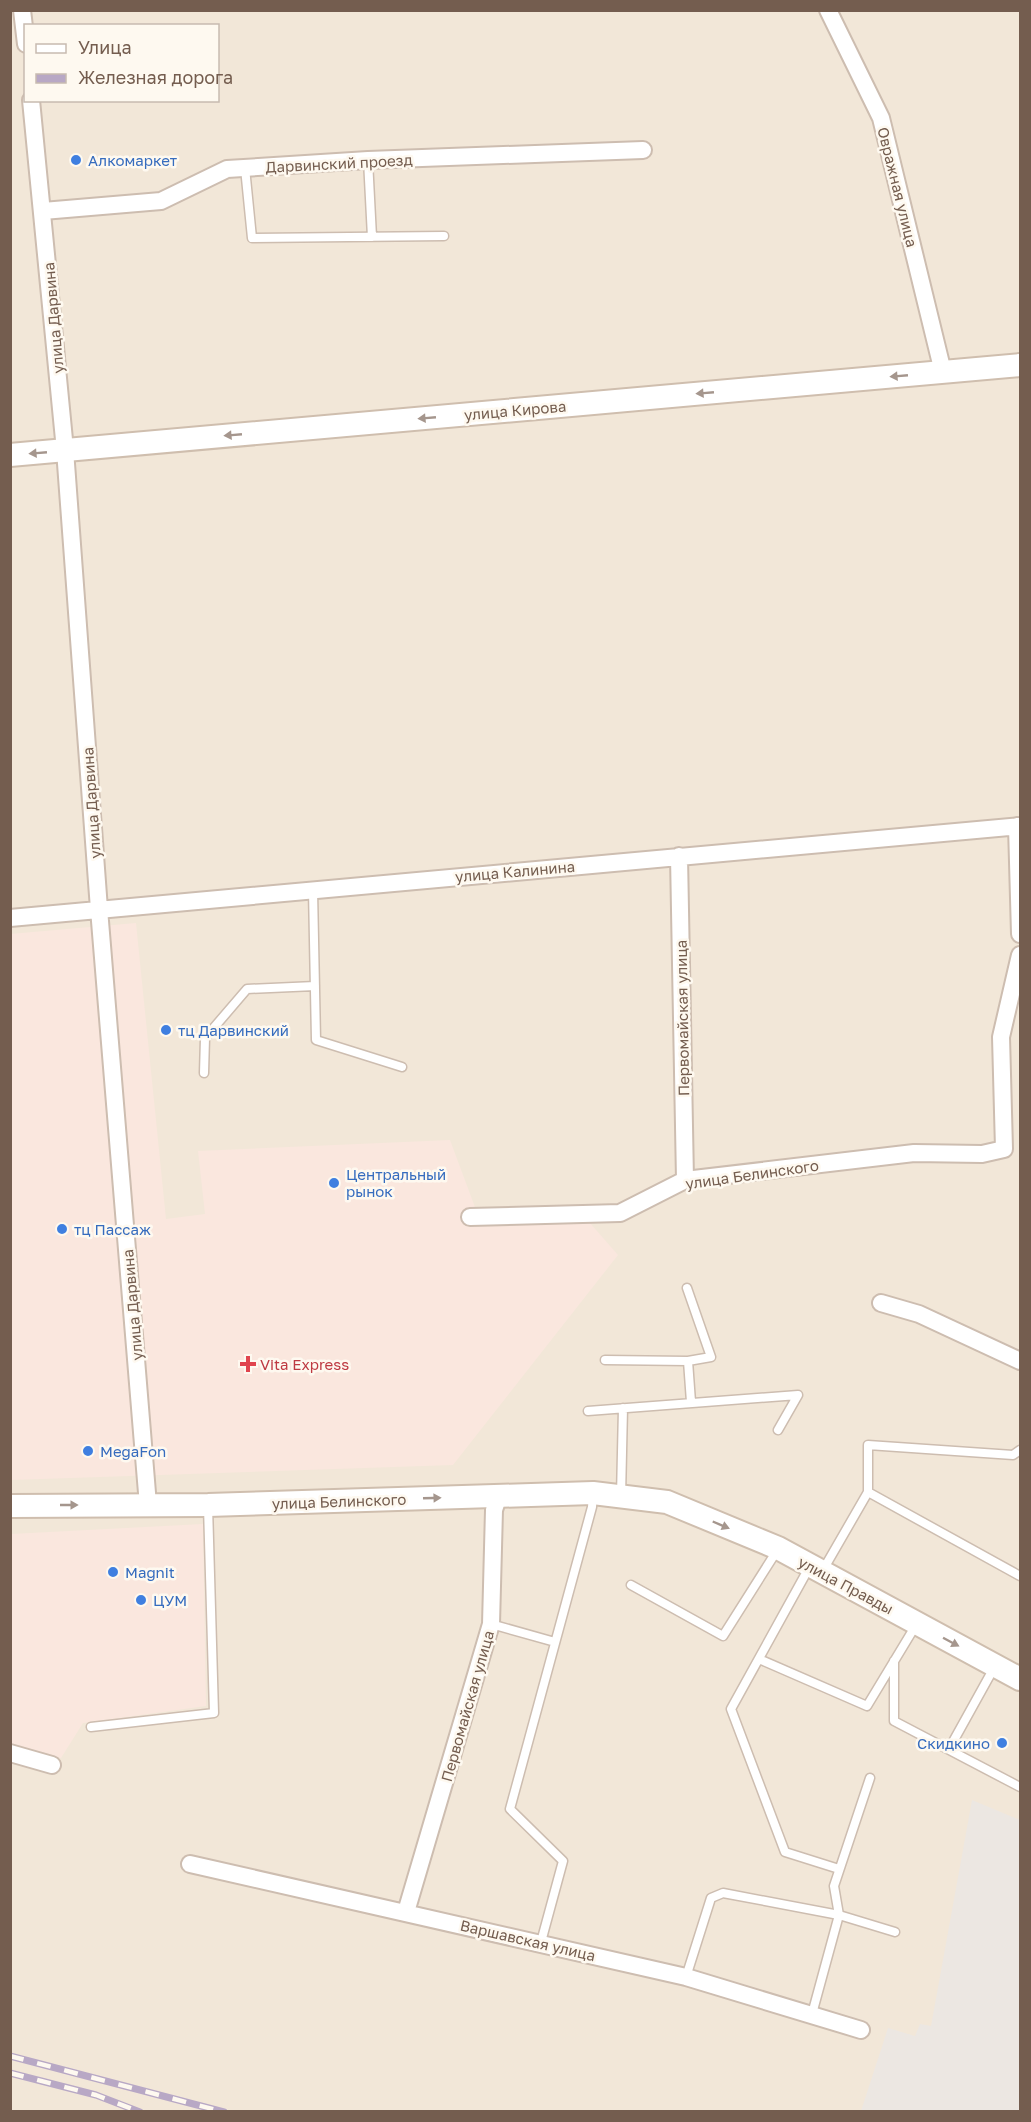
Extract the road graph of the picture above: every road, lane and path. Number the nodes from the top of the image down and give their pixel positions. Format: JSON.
{"nodes":[{"id":1,"x":22,"y":10,"type":"edge"},
{"id":2,"x":828,"y":10,"type":"edge"},
{"id":3,"x":24,"y":27,"type":"edge"},
{"id":4,"x":31,"y":102,"type":"edge"},
{"id":5,"x":643,"y":150,"type":"dead end"},
{"id":6,"x":368,"y":160,"type":"junction"},
{"id":7,"x":245,"y":168,"type":"junction"},
{"id":8,"x":42,"y":211,"type":"junction"},
{"id":9,"x":444,"y":236,"type":"dead end"},
{"id":10,"x":372,"y":237,"type":"junction"},
{"id":11,"x":1020,"y":365,"type":"edge"},
{"id":12,"x":943,"y":372,"type":"junction"},
{"id":13,"x":65,"y":450,"type":"junction"},
{"id":14,"x":10,"y":455,"type":"edge"},
{"id":15,"x":1018,"y":826,"type":"edge"},
{"id":16,"x":679,"y":856,"type":"junction"},
{"id":17,"x":313,"y":889,"type":"junction"},
{"id":18,"x":99,"y":909,"type":"junction"},
{"id":19,"x":10,"y":918,"type":"edge"},
{"id":20,"x":1020,"y":934,"type":"edge"},
{"id":21,"x":1020,"y":955,"type":"edge"},
{"id":22,"x":315,"y":986,"type":"junction"},
{"id":23,"x":402,"y":1067,"type":"dead end"},
{"id":24,"x":204,"y":1073,"type":"dead end"},
{"id":25,"x":685,"y":1180,"type":"junction"},
{"id":26,"x":470,"y":1217,"type":"dead end"},
{"id":27,"x":687,"y":1288,"type":"dead end"},
{"id":28,"x":881,"y":1303,"type":"dead end"},
{"id":29,"x":605,"y":1359,"type":"dead end"},
{"id":30,"x":688,"y":1361,"type":"junction"},
{"id":31,"x":1020,"y":1361,"type":"edge"},
{"id":32,"x":691,"y":1402,"type":"junction"},
{"id":33,"x":623,"y":1408,"type":"junction"},
{"id":34,"x":588,"y":1411,"type":"dead end"},
{"id":35,"x":778,"y":1430,"type":"dead end"},
{"id":36,"x":1020,"y":1450,"type":"edge"},
{"id":37,"x":868,"y":1492,"type":"junction"},
{"id":38,"x":593,"y":1493,"type":"junction"},
{"id":39,"x":500,"y":1495,"type":"junction"},
{"id":40,"x":621,"y":1497,"type":"junction"},
{"id":41,"x":667,"y":1503,"type":"joint"},
{"id":42,"x":148,"y":1505,"type":"junction"},
{"id":43,"x":208,"y":1505,"type":"junction"},
{"id":44,"x":10,"y":1506,"type":"edge"},
{"id":45,"x":778,"y":1548,"type":"junction"},
{"id":46,"x":816,"y":1569,"type":"junction"},
{"id":47,"x":1020,"y":1576,"type":"edge"},
{"id":48,"x":631,"y":1585,"type":"dead end"},
{"id":49,"x":917,"y":1623,"type":"junction"},
{"id":50,"x":491,"y":1624,"type":"junction"},
{"id":51,"x":555,"y":1642,"type":"junction"},
{"id":52,"x":759,"y":1659,"type":"junction"},
{"id":53,"x":894,"y":1661,"type":"junction"},
{"id":54,"x":995,"y":1665,"type":"junction"},
{"id":55,"x":1020,"y":1679,"type":"edge"},
{"id":56,"x":91,"y":1727,"type":"dead end"},
{"id":57,"x":949,"y":1749,"type":"junction"},
{"id":58,"x":10,"y":1753,"type":"edge"},
{"id":59,"x":52,"y":1765,"type":"dead end"},
{"id":60,"x":870,"y":1778,"type":"dead end"},
{"id":61,"x":1020,"y":1786,"type":"edge"},
{"id":62,"x":190,"y":1864,"type":"dead end"},
{"id":63,"x":839,"y":1869,"type":"junction"},
{"id":64,"x":405,"y":1912,"type":"junction"},
{"id":65,"x":839,"y":1915,"type":"junction"},
{"id":66,"x":896,"y":1932,"type":"dead end"},
{"id":67,"x":541,"y":1942,"type":"junction"},
{"id":68,"x":686,"y":1977,"type":"junction"},
{"id":69,"x":812,"y":2013,"type":"junction"},
{"id":70,"x":861,"y":2030,"type":"dead end"}],
"edges":[{"from":1,"to":3,"type":"street"},
{"from":2,"to":12,"type":"street","name":"Овражная улица"},
{"from":4,"to":8,"type":"street","name":"улица Дарвина"},
{"from":5,"to":6,"type":"street","name":"Дарвинский проезд"},
{"from":6,"to":7,"type":"street","name":"Дарвинский проезд"},
{"from":6,"to":10,"type":"lane"},
{"from":7,"to":8,"type":"street","name":"Дарвинский проезд"},
{"from":7,"to":10,"type":"lane"},
{"from":8,"to":13,"type":"street","name":"улица Дарвина"},
{"from":9,"to":10,"type":"lane"},
{"from":11,"to":12,"type":"street","name":"улица Кирова"},
{"from":12,"to":13,"type":"street","name":"улица Кирова","one_way":true},
{"from":13,"to":14,"type":"street","name":"улица Кирова","one_way":true},
{"from":13,"to":18,"type":"street","name":"улица Дарвина"},
{"from":15,"to":16,"type":"street","name":"улица Калинина"},
{"from":15,"to":20,"type":"street"},
{"from":16,"to":17,"type":"street","name":"улица Калинина"},
{"from":16,"to":25,"type":"street","name":"Первомайская улица"},
{"from":17,"to":18,"type":"street","name":"улица Калинина"},
{"from":17,"to":22,"type":"lane"},
{"from":18,"to":19,"type":"street","name":"улица Калинина"},
{"from":18,"to":42,"type":"street","name":"улица Дарвина"},
{"from":21,"to":25,"type":"street","name":"улица Белинского"},
{"from":22,"to":23,"type":"lane"},
{"from":22,"to":24,"type":"lane"},
{"from":25,"to":26,"type":"street","name":"улица Белинского"},
{"from":27,"to":30,"type":"lane"},
{"from":28,"to":31,"type":"street"},
{"from":29,"to":30,"type":"lane"},
{"from":30,"to":32,"type":"lane"},
{"from":32,"to":33,"type":"lane"},
{"from":32,"to":35,"type":"lane"},
{"from":33,"to":34,"type":"lane"},
{"from":33,"to":40,"type":"lane"},
{"from":36,"to":37,"type":"lane"},
{"from":37,"to":46,"type":"lane"},
{"from":37,"to":47,"type":"lane"},
{"from":38,"to":39,"type":"street","name":"улица Белинского"},
{"from":38,"to":40,"type":"street","name":"улица Белинского"},
{"from":38,"to":51,"type":"lane"},
{"from":43,"to":39,"type":"street","name":"улица Белинского","one_way":true},
{"from":39,"to":50,"type":"street","name":"Первомайская улица"},
{"from":40,"to":41,"type":"street","name":"улица Белинского"},
{"from":41,"to":45,"type":"street","name":"улица Правды","one_way":true},
{"from":42,"to":43,"type":"street","name":"улица Белинского"},
{"from":44,"to":42,"type":"street","name":"улица Белинского","one_way":true},
{"from":43,"to":56,"type":"lane"},
{"from":45,"to":46,"type":"street","name":"улица Правды"},
{"from":45,"to":48,"type":"lane"},
{"from":46,"to":49,"type":"street","name":"улица Правды"},
{"from":46,"to":52,"type":"lane"},
{"from":49,"to":53,"type":"lane"},
{"from":49,"to":54,"type":"street","name":"улица Правды","one_way":true},
{"from":50,"to":51,"type":"lane"},
{"from":50,"to":64,"type":"street","name":"Первомайская улица"},
{"from":51,"to":67,"type":"lane"},
{"from":52,"to":53,"type":"lane"},
{"from":52,"to":63,"type":"lane"},
{"from":53,"to":57,"type":"lane"},
{"from":54,"to":55,"type":"street","name":"улица Правды"},
{"from":54,"to":57,"type":"lane"},
{"from":57,"to":61,"type":"lane"},
{"from":58,"to":59,"type":"street"},
{"from":60,"to":63,"type":"lane"},
{"from":62,"to":64,"type":"street","name":"Варшавская улица"},
{"from":63,"to":65,"type":"lane"},
{"from":64,"to":67,"type":"street","name":"Варшавская улица"},
{"from":65,"to":66,"type":"lane"},
{"from":65,"to":68,"type":"lane"},
{"from":65,"to":69,"type":"lane"},
{"from":67,"to":68,"type":"street","name":"Варшавская улица"},
{"from":68,"to":69,"type":"street","name":"Варшавская улица"},
{"from":69,"to":70,"type":"street","name":"Варшавская улица"}]}
